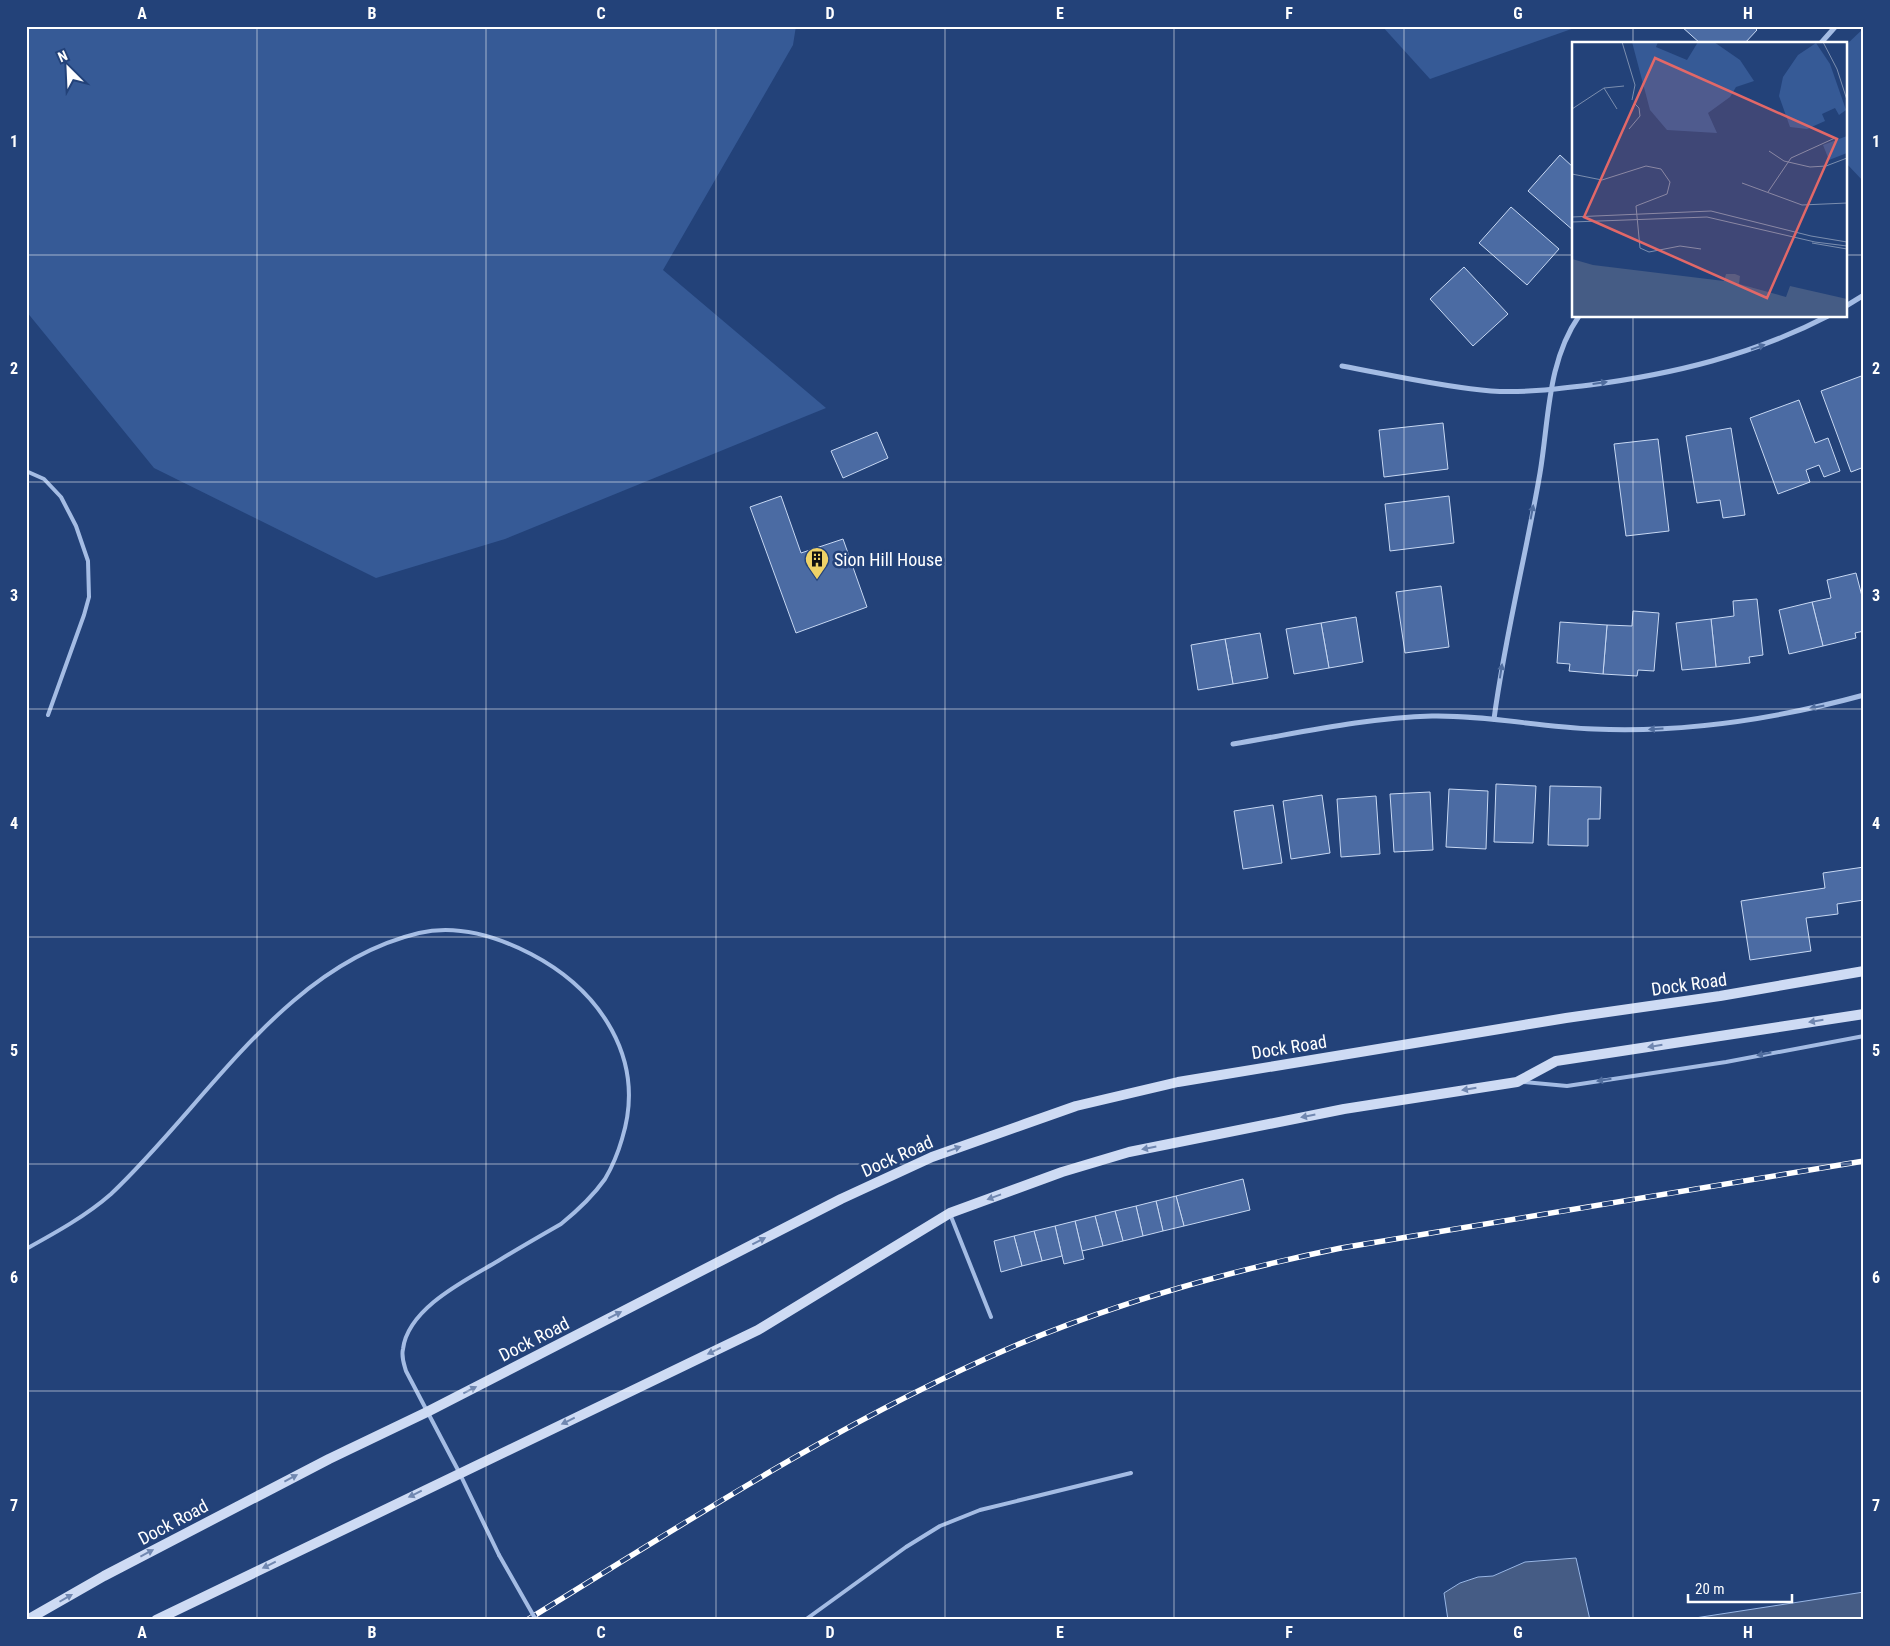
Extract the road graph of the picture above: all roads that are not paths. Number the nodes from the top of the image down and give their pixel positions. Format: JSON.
{"nodes":[{"id":1,"x":1836,"y":26,"type":"edge"},
{"id":2,"x":1822,"y":42,"type":"edge"},
{"id":3,"x":1864,"y":295,"type":"edge"},
{"id":4,"x":1848,"y":305,"type":"edge"},
{"id":5,"x":1578,"y":318,"type":"edge"},
{"id":6,"x":1824,"y":318,"type":"edge"},
{"id":7,"x":1342,"y":366,"type":"dead end"},
{"id":8,"x":1552,"y":389,"type":"junction"},
{"id":9,"x":26,"y":471,"type":"edge"},
{"id":10,"x":1864,"y":694,"type":"edge"},
{"id":11,"x":48,"y":715,"type":"dead end"},
{"id":12,"x":1494,"y":719,"type":"junction"},
{"id":13,"x":1233,"y":744,"type":"dead end"},
{"id":14,"x":1864,"y":971,"type":"edge"},
{"id":15,"x":1864,"y":1014,"type":"edge"},
{"id":16,"x":1864,"y":1036,"type":"edge"},
{"id":17,"x":1517,"y":1082,"type":"junction"},
{"id":18,"x":950,"y":1213,"type":"junction"},
{"id":19,"x":26,"y":1249,"type":"edge"},
{"id":20,"x":991,"y":1317,"type":"dead end"},
{"id":21,"x":427,"y":1412,"type":"junction"},
{"id":22,"x":459,"y":1472,"type":"junction"},
{"id":23,"x":1131,"y":1474,"type":"dead end"},
{"id":24,"x":27,"y":1620,"type":"edge"},
{"id":25,"x":156,"y":1620,"type":"edge"},
{"id":26,"x":536,"y":1620,"type":"edge"},
{"id":27,"x":805,"y":1620,"type":"edge"}],
"edges":[{"from":1,"to":2,"type":"street"},
{"from":3,"to":4,"type":"street"},
{"from":5,"to":8,"type":"street"},
{"from":8,"to":6,"type":"street","one_way":true},
{"from":7,"to":8,"type":"street"},
{"from":12,"to":8,"type":"street","one_way":true},
{"from":9,"to":11,"type":"lane"},
{"from":10,"to":12,"type":"street","one_way":true},
{"from":12,"to":13,"type":"street"},
{"from":21,"to":14,"type":"main road","name":"Dock Road","one_way":true},
{"from":15,"to":17,"type":"main road","one_way":true},
{"from":16,"to":17,"type":"lane","one_way":true},
{"from":17,"to":18,"type":"main road","one_way":true},
{"from":18,"to":20,"type":"lane"},
{"from":18,"to":22,"type":"main road","one_way":true},
{"from":19,"to":21,"type":"lane"},
{"from":21,"to":22,"type":"lane"},
{"from":24,"to":21,"type":"main road","name":"Dock Road","one_way":true},
{"from":22,"to":25,"type":"main road","one_way":true},
{"from":22,"to":26,"type":"lane","bridge":true},
{"from":23,"to":27,"type":"lane"}]}
